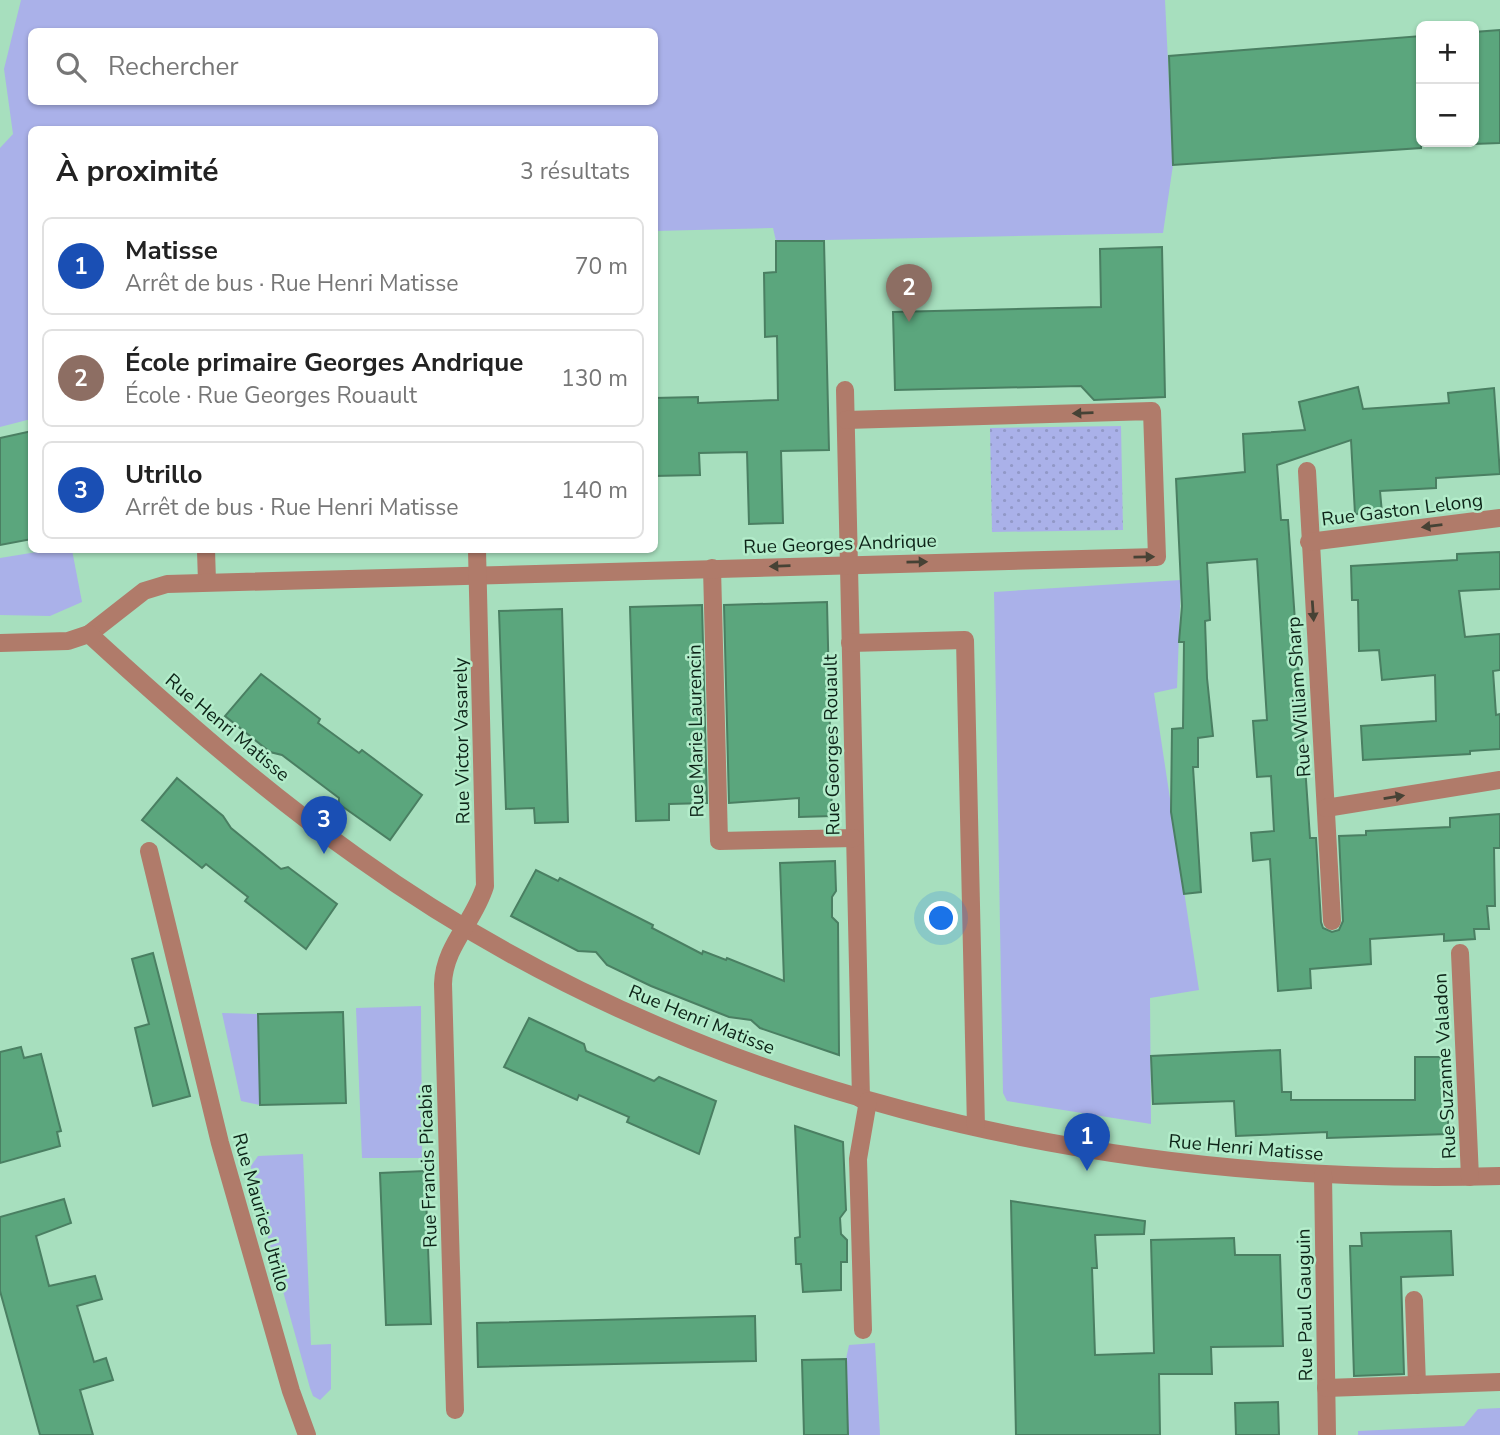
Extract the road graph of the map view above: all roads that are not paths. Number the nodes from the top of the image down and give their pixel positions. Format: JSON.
{"nodes":[{"id":1,"x":845,"y":390,"type":"dead end"},
{"id":2,"x":846,"y":420,"type":"junction"},
{"id":3,"x":1307,"y":471,"type":"dead end"},
{"id":4,"x":1500,"y":517,"type":"edge"},
{"id":5,"x":1309,"y":542,"type":"junction"},
{"id":6,"x":206,"y":553,"type":"edge"},
{"id":7,"x":477,"y":553,"type":"edge"},
{"id":8,"x":849,"y":563,"type":"junction"},
{"id":9,"x":712,"y":568,"type":"junction"},
{"id":10,"x":478,"y":575,"type":"junction"},
{"id":11,"x":207,"y":582,"type":"junction"},
{"id":12,"x":89,"y":634,"type":"junction"},
{"id":13,"x":0,"y":643,"type":"edge"},
{"id":14,"x":850,"y":643,"type":"junction"},
{"id":15,"x":1500,"y":780,"type":"edge"},
{"id":16,"x":1326,"y":808,"type":"junction"},
{"id":17,"x":855,"y":838,"type":"junction"},
{"id":18,"x":149,"y":851,"type":"dead end"},
{"id":19,"x":1332,"y":921,"type":"dead end"},
{"id":20,"x":464,"y":927,"type":"junction"},
{"id":21,"x":1460,"y":953,"type":"dead end"},
{"id":22,"x":865,"y":1100,"type":"junction"},
{"id":23,"x":976,"y":1127,"type":"junction"},
{"id":24,"x":1323,"y":1175,"type":"junction"},
{"id":25,"x":1500,"y":1176,"type":"edge"},
{"id":26,"x":1470,"y":1177,"type":"junction"},
{"id":27,"x":1414,"y":1300,"type":"dead end"},
{"id":28,"x":863,"y":1330,"type":"dead end"},
{"id":29,"x":1500,"y":1382,"type":"edge"},
{"id":30,"x":1417,"y":1385,"type":"junction"},
{"id":31,"x":1326,"y":1388,"type":"junction"},
{"id":32,"x":455,"y":1410,"type":"dead end"},
{"id":33,"x":307,"y":1435,"type":"edge"},
{"id":34,"x":1327,"y":1435,"type":"edge"}],
"edges":[{"from":1,"to":2,"type":"street","name":"Rue Georges Rouault"},
{"from":2,"to":8,"type":"street","name":"Rue Georges Rouault"},
{"from":8,"to":2,"type":"street","name":"Rue Georges Andrique","one_way":true},
{"from":3,"to":5,"type":"street","name":"Rue William Sharp"},
{"from":4,"to":5,"type":"street","name":"Rue Gaston Lelong","one_way":true},
{"from":5,"to":16,"type":"street","name":"Rue William Sharp","one_way":true},
{"from":6,"to":11,"type":"street"},
{"from":7,"to":10,"type":"street","name":"Rue Victor Vasarely"},
{"from":8,"to":9,"type":"street","name":"Rue Georges Andrique","one_way":true},
{"from":8,"to":14,"type":"street","name":"Rue Georges Rouault"},
{"from":9,"to":10,"type":"street","name":"Rue Georges Andrique"},
{"from":9,"to":17,"type":"street","name":"Rue Marie Laurencin"},
{"from":10,"to":11,"type":"street","name":"Rue Georges Andrique"},
{"from":10,"to":20,"type":"street","name":"Rue Victor Vasarely"},
{"from":11,"to":12,"type":"street","name":"Rue Georges Andrique"},
{"from":12,"to":13,"type":"street"},
{"from":12,"to":20,"type":"street","name":"Rue Henri Matisse"},
{"from":14,"to":17,"type":"street","name":"Rue Georges Rouault"},
{"from":14,"to":23,"type":"street"},
{"from":16,"to":15,"type":"street","one_way":true},
{"from":16,"to":19,"type":"street","name":"Rue William Sharp"},
{"from":17,"to":22,"type":"street","name":"Rue Georges Rouault"},
{"from":18,"to":33,"type":"street","name":"Rue Maurice Utrillo"},
{"from":20,"to":22,"type":"street","name":"Rue Henri Matisse"},
{"from":20,"to":32,"type":"street","name":"Rue Francis Picabia"},
{"from":21,"to":26,"type":"street","name":"Rue Suzanne Valadon"},
{"from":22,"to":23,"type":"street","name":"Rue Henri Matisse"},
{"from":22,"to":28,"type":"street","name":"Rue Georges Rouault"},
{"from":23,"to":24,"type":"street","name":"Rue Henri Matisse"},
{"from":24,"to":26,"type":"street","name":"Rue Henri Matisse"},
{"from":24,"to":31,"type":"street","name":"Rue Paul Gauguin"},
{"from":25,"to":26,"type":"street","name":"Rue Henri Matisse"},
{"from":27,"to":30,"type":"street"},
{"from":29,"to":30,"type":"street"},
{"from":30,"to":31,"type":"street"},
{"from":31,"to":34,"type":"street","name":"Rue Paul Gauguin"}]}
